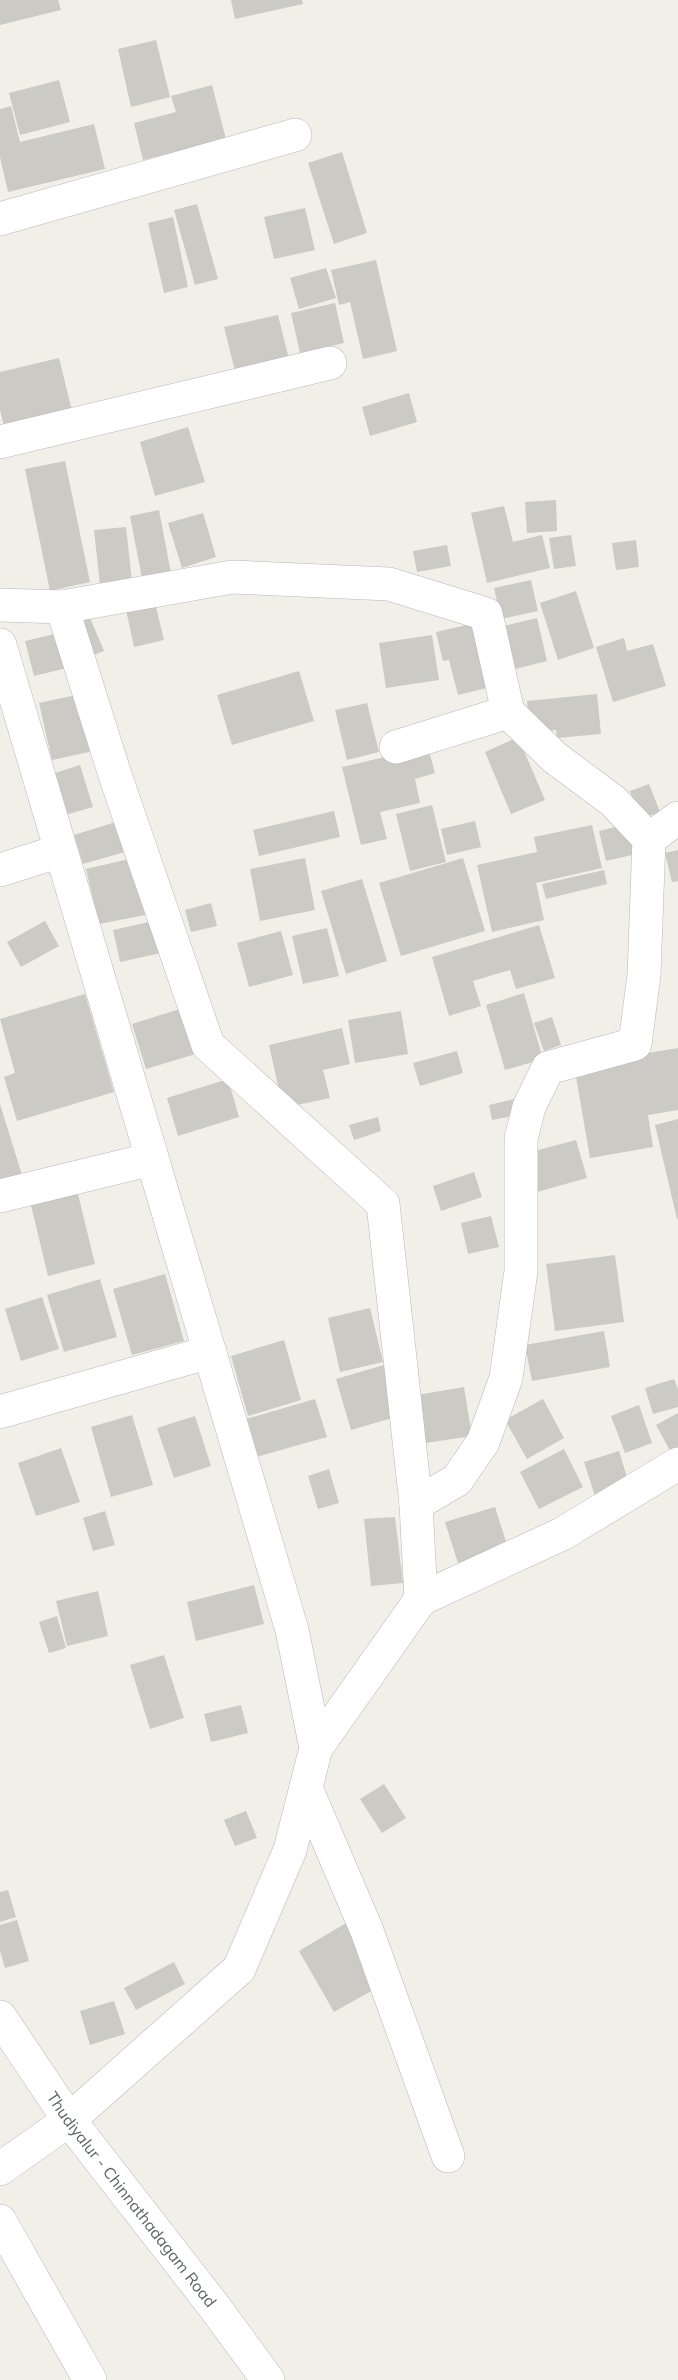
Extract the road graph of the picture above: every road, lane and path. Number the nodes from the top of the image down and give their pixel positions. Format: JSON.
{"nodes":[{"id":1,"x":295,"y":135,"type":"dead end"},
{"id":2,"x":0,"y":219,"type":"edge"},
{"id":3,"x":330,"y":363,"type":"dead end"},
{"id":4,"x":0,"y":442,"type":"edge"},
{"id":5,"x":0,"y":605,"type":"edge"},
{"id":6,"x":62,"y":607,"type":"junction"},
{"id":7,"x":0,"y":645,"type":"edge"},
{"id":8,"x":508,"y":712,"type":"junction"},
{"id":9,"x":396,"y":747,"type":"dead end"},
{"id":10,"x":678,"y":818,"type":"edge"},
{"id":11,"x":649,"y":838,"type":"junction"},
{"id":12,"x":60,"y":851,"type":"junction"},
{"id":13,"x":0,"y":870,"type":"edge"},
{"id":14,"x":152,"y":1159,"type":"junction"},
{"id":15,"x":0,"y":1196,"type":"edge"},
{"id":16,"x":210,"y":1352,"type":"junction"},
{"id":17,"x":0,"y":1412,"type":"edge"},
{"id":18,"x":678,"y":1464,"type":"edge"},
{"id":19,"x":416,"y":1504,"type":"junction"},
{"id":20,"x":421,"y":1599,"type":"junction"},
{"id":21,"x":316,"y":1748,"type":"junction"},
{"id":22,"x":306,"y":1788,"type":"junction"},
{"id":23,"x":0,"y":2017,"type":"edge"},
{"id":24,"x":69,"y":2120,"type":"junction"},
{"id":25,"x":448,"y":2156,"type":"dead end"},
{"id":26,"x":0,"y":2169,"type":"edge"},
{"id":27,"x":0,"y":2221,"type":"edge"},
{"id":28,"x":90,"y":2380,"type":"edge"},
{"id":29,"x":268,"y":2380,"type":"edge"}],
"edges":[{"from":1,"to":2,"type":"street"},
{"from":3,"to":4,"type":"street"},
{"from":5,"to":6,"type":"street"},
{"from":6,"to":8,"type":"street"},
{"from":6,"to":19,"type":"street"},
{"from":7,"to":12,"type":"street"},
{"from":8,"to":9,"type":"street"},
{"from":8,"to":11,"type":"street"},
{"from":10,"to":11,"type":"street"},
{"from":11,"to":19,"type":"street"},
{"from":12,"to":13,"type":"street"},
{"from":12,"to":14,"type":"street"},
{"from":14,"to":15,"type":"street"},
{"from":14,"to":16,"type":"street"},
{"from":16,"to":17,"type":"street"},
{"from":16,"to":21,"type":"street"},
{"from":18,"to":20,"type":"street"},
{"from":19,"to":20,"type":"street"},
{"from":20,"to":21,"type":"street"},
{"from":21,"to":22,"type":"street"},
{"from":22,"to":24,"type":"street"},
{"from":22,"to":25,"type":"street"},
{"from":23,"to":24,"type":"street","name":"Thudiyalur - Chinnathadagam Road"},
{"from":24,"to":26,"type":"street"},
{"from":24,"to":29,"type":"street","name":"Thudiyalur - Chinnathadagam Road"},
{"from":27,"to":28,"type":"street"}]}
